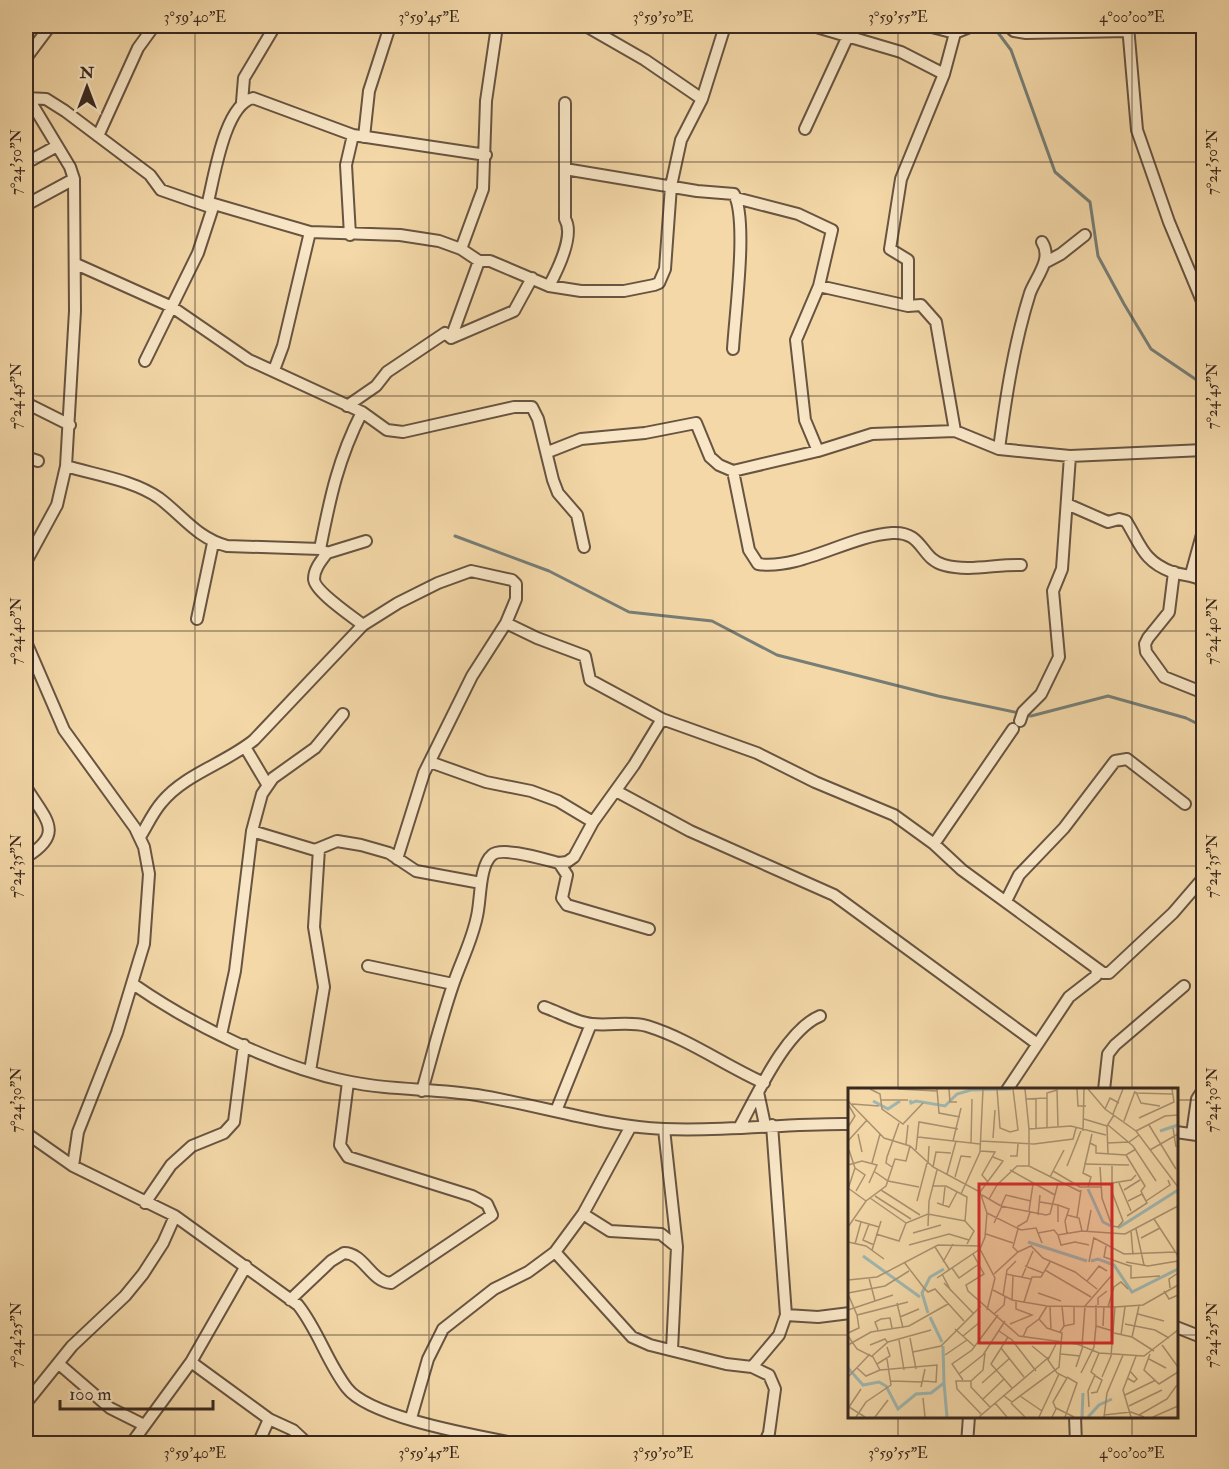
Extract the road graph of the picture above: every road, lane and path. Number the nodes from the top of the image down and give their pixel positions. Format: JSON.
{"nodes":[{"id":1,"x":50,"y":26,"type":"edge"},
{"id":2,"x":154,"y":26,"type":"edge"},
{"id":3,"x":275,"y":26,"type":"edge"},
{"id":4,"x":390,"y":26,"type":"edge"},
{"id":5,"x":497,"y":26,"type":"edge"},
{"id":6,"x":589,"y":26,"type":"edge"},
{"id":7,"x":725,"y":26,"type":"edge"},
{"id":8,"x":813,"y":26,"type":"edge"},
{"id":9,"x":928,"y":26,"type":"edge"},
{"id":10,"x":972,"y":26,"type":"edge"},
{"id":11,"x":1012,"y":27,"type":"edge"},
{"id":12,"x":1128,"y":28,"type":"edge"},
{"id":13,"x":955,"y":33,"type":"junction"},
{"id":14,"x":848,"y":36,"type":"junction"},
{"id":15,"x":26,"y":58,"type":"edge"},
{"id":16,"x":944,"y":74,"type":"junction"},
{"id":17,"x":26,"y":96,"type":"edge"},
{"id":18,"x":702,"y":99,"type":"junction"},
{"id":19,"x":242,"y":102,"type":"junction"},
{"id":20,"x":565,"y":103,"type":"dead end"},
{"id":21,"x":805,"y":129,"type":"dead end"},
{"id":22,"x":98,"y":136,"type":"junction"},
{"id":23,"x":359,"y":136,"type":"junction"},
{"id":24,"x":57,"y":146,"type":"junction"},
{"id":25,"x":486,"y":155,"type":"junction"},
{"id":26,"x":26,"y":164,"type":"edge"},
{"id":27,"x":565,"y":169,"type":"junction"},
{"id":28,"x":74,"y":179,"type":"junction"},
{"id":29,"x":671,"y":186,"type":"junction"},
{"id":30,"x":736,"y":198,"type":"junction"},
{"id":31,"x":26,"y":205,"type":"edge"},
{"id":32,"x":211,"y":205,"type":"junction"},
{"id":33,"x":310,"y":232,"type":"junction"},
{"id":34,"x":350,"y":235,"type":"junction"},
{"id":35,"x":1085,"y":235,"type":"dead end"},
{"id":36,"x":1042,"y":242,"type":"dead end"},
{"id":37,"x":461,"y":249,"type":"junction"},
{"id":38,"x":479,"y":261,"type":"junction"},
{"id":39,"x":1046,"y":262,"type":"junction"},
{"id":40,"x":76,"y":264,"type":"junction"},
{"id":41,"x":532,"y":278,"type":"junction"},
{"id":42,"x":549,"y":286,"type":"junction"},
{"id":43,"x":819,"y":286,"type":"junction"},
{"id":44,"x":908,"y":306,"type":"junction"},
{"id":45,"x":1203,"y":306,"type":"edge"},
{"id":46,"x":172,"y":307,"type":"junction"},
{"id":47,"x":451,"y":338,"type":"junction"},
{"id":48,"x":734,"y":348,"type":"dead end"},
{"id":49,"x":145,"y":361,"type":"dead end"},
{"id":50,"x":274,"y":370,"type":"junction"},
{"id":51,"x":26,"y":403,"type":"edge"},
{"id":52,"x":346,"y":406,"type":"junction"},
{"id":53,"x":362,"y":412,"type":"junction"},
{"id":54,"x":70,"y":425,"type":"junction"},
{"id":55,"x":955,"y":431,"type":"junction"},
{"id":56,"x":999,"y":448,"type":"junction"},
{"id":57,"x":1203,"y":450,"type":"edge"},
{"id":58,"x":818,"y":451,"type":"junction"},
{"id":59,"x":548,"y":452,"type":"junction"},
{"id":60,"x":1070,"y":456,"type":"junction"},
{"id":61,"x":26,"y":457,"type":"edge"},
{"id":62,"x":38,"y":461,"type":"dead end"},
{"id":63,"x":66,"y":466,"type":"junction"},
{"id":64,"x":733,"y":471,"type":"junction"},
{"id":65,"x":1067,"y":504,"type":"junction"},
{"id":66,"x":1203,"y":527,"type":"edge"},
{"id":67,"x":366,"y":541,"type":"dead end"},
{"id":68,"x":213,"y":543,"type":"junction"},
{"id":69,"x":584,"y":547,"type":"dead end"},
{"id":70,"x":324,"y":551,"type":"junction"},
{"id":71,"x":26,"y":562,"type":"edge"},
{"id":72,"x":1021,"y":565,"type":"dead end"},
{"id":73,"x":1174,"y":572,"type":"junction"},
{"id":74,"x":1191,"y":574,"type":"junction"},
{"id":75,"x":1203,"y":581,"type":"edge"},
{"id":76,"x":197,"y":619,"type":"dead end"},
{"id":77,"x":506,"y":623,"type":"junction"},
{"id":78,"x":363,"y":625,"type":"junction"},
{"id":79,"x":26,"y":642,"type":"edge"},
{"id":80,"x":1203,"y":693,"type":"edge"},
{"id":81,"x":343,"y":714,"type":"dead end"},
{"id":82,"x":662,"y":719,"type":"junction"},
{"id":83,"x":245,"y":747,"type":"junction"},
{"id":84,"x":430,"y":762,"type":"junction"},
{"id":85,"x":267,"y":784,"type":"junction"},
{"id":86,"x":26,"y":787,"type":"edge"},
{"id":87,"x":616,"y":791,"type":"junction"},
{"id":88,"x":1185,"y":804,"type":"dead end"},
{"id":89,"x":593,"y":822,"type":"junction"},
{"id":90,"x":252,"y":831,"type":"junction"},
{"id":91,"x":140,"y":837,"type":"junction"},
{"id":92,"x":934,"y":844,"type":"junction"},
{"id":93,"x":319,"y":849,"type":"junction"},
{"id":94,"x":26,"y":857,"type":"edge"},
{"id":95,"x":397,"y":859,"type":"junction"},
{"id":96,"x":559,"y":863,"type":"junction"},
{"id":97,"x":1203,"y":877,"type":"edge"},
{"id":98,"x":481,"y":883,"type":"junction"},
{"id":99,"x":1006,"y":901,"type":"junction"},
{"id":100,"x":649,"y":929,"type":"dead end"},
{"id":101,"x":368,"y":966,"type":"dead end"},
{"id":102,"x":1097,"y":970,"type":"junction"},
{"id":103,"x":133,"y":984,"type":"junction"},
{"id":104,"x":453,"y":984,"type":"junction"},
{"id":105,"x":1184,"y":986,"type":"dead end"},
{"id":106,"x":544,"y":1007,"type":"dead end"},
{"id":107,"x":820,"y":1016,"type":"dead end"},
{"id":108,"x":591,"y":1024,"type":"junction"},
{"id":109,"x":221,"y":1035,"type":"junction"},
{"id":110,"x":1036,"y":1043,"type":"junction"},
{"id":111,"x":244,"y":1044,"type":"junction"},
{"id":112,"x":310,"y":1071,"type":"junction"},
{"id":113,"x":348,"y":1082,"type":"junction"},
{"id":114,"x":761,"y":1088,"type":"junction"},
{"id":115,"x":1008,"y":1088,"type":"edge"},
{"id":116,"x":1104,"y":1088,"type":"edge"},
{"id":117,"x":1203,"y":1088,"type":"edge"},
{"id":118,"x":422,"y":1091,"type":"junction"},
{"id":119,"x":556,"y":1111,"type":"junction"},
{"id":120,"x":848,"y":1124,"type":"edge"},
{"id":121,"x":769,"y":1125,"type":"junction"},
{"id":122,"x":631,"y":1126,"type":"junction"},
{"id":123,"x":739,"y":1128,"type":"junction"},
{"id":124,"x":664,"y":1129,"type":"junction"},
{"id":125,"x":1178,"y":1132,"type":"edge"},
{"id":126,"x":26,"y":1134,"type":"edge"},
{"id":127,"x":1198,"y":1135,"type":"edge"},
{"id":128,"x":73,"y":1166,"type":"junction"},
{"id":129,"x":146,"y":1203,"type":"junction"},
{"id":130,"x":583,"y":1214,"type":"junction"},
{"id":131,"x":175,"y":1216,"type":"junction"},
{"id":132,"x":678,"y":1247,"type":"junction"},
{"id":133,"x":555,"y":1252,"type":"junction"},
{"id":134,"x":246,"y":1266,"type":"junction"},
{"id":135,"x":290,"y":1300,"type":"junction"},
{"id":136,"x":848,"y":1313,"type":"edge"},
{"id":137,"x":786,"y":1315,"type":"junction"},
{"id":138,"x":1178,"y":1329,"type":"edge"},
{"id":139,"x":1203,"y":1338,"type":"edge"},
{"id":140,"x":672,"y":1350,"type":"junction"},
{"id":141,"x":191,"y":1362,"type":"junction"},
{"id":142,"x":59,"y":1364,"type":"junction"},
{"id":143,"x":752,"y":1367,"type":"junction"},
{"id":144,"x":26,"y":1403,"type":"edge"},
{"id":145,"x":411,"y":1418,"type":"junction"},
{"id":146,"x":969,"y":1418,"type":"edge"},
{"id":147,"x":1076,"y":1418,"type":"edge"},
{"id":148,"x":268,"y":1419,"type":"junction"},
{"id":149,"x":144,"y":1425,"type":"junction"},
{"id":150,"x":131,"y":1443,"type":"edge"},
{"id":151,"x":258,"y":1443,"type":"edge"},
{"id":152,"x":308,"y":1443,"type":"edge"},
{"id":153,"x":517,"y":1443,"type":"edge"},
{"id":154,"x":764,"y":1443,"type":"edge"},
{"id":155,"x":967,"y":1443,"type":"edge"},
{"id":156,"x":1076,"y":1443,"type":"edge"}],
"edges":[{"from":1,"to":15,"type":"street"},
{"from":2,"to":22,"type":"street"},
{"from":3,"to":19,"type":"street"},
{"from":4,"to":23,"type":"street"},
{"from":5,"to":25,"type":"street"},
{"from":6,"to":18,"type":"street"},
{"from":7,"to":18,"type":"street"},
{"from":8,"to":14,"type":"street"},
{"from":9,"to":13,"type":"street"},
{"from":10,"to":13,"type":"street"},
{"from":11,"to":12,"type":"street"},
{"from":12,"to":45,"type":"street"},
{"from":13,"to":16,"type":"street"},
{"from":14,"to":16,"type":"street"},
{"from":14,"to":21,"type":"street"},
{"from":16,"to":44,"type":"street"},
{"from":17,"to":22,"type":"street"},
{"from":17,"to":24,"type":"street"},
{"from":18,"to":29,"type":"street"},
{"from":19,"to":23,"type":"street"},
{"from":19,"to":32,"type":"street"},
{"from":20,"to":27,"type":"street"},
{"from":22,"to":32,"type":"street"},
{"from":23,"to":25,"type":"street"},
{"from":23,"to":34,"type":"street"},
{"from":24,"to":26,"type":"street"},
{"from":24,"to":28,"type":"street"},
{"from":25,"to":37,"type":"street"},
{"from":27,"to":29,"type":"street"},
{"from":27,"to":42,"type":"street"},
{"from":28,"to":31,"type":"street"},
{"from":28,"to":40,"type":"street"},
{"from":29,"to":30,"type":"street"},
{"from":29,"to":42,"type":"street"},
{"from":30,"to":43,"type":"street"},
{"from":30,"to":48,"type":"street"},
{"from":32,"to":33,"type":"street"},
{"from":32,"to":46,"type":"street"},
{"from":33,"to":34,"type":"street"},
{"from":33,"to":50,"type":"street"},
{"from":34,"to":37,"type":"street"},
{"from":35,"to":39,"type":"street"},
{"from":36,"to":39,"type":"street"},
{"from":37,"to":38,"type":"street"},
{"from":38,"to":41,"type":"street"},
{"from":38,"to":47,"type":"street"},
{"from":39,"to":56,"type":"street"},
{"from":40,"to":46,"type":"street"},
{"from":40,"to":54,"type":"street"},
{"from":41,"to":42,"type":"street"},
{"from":41,"to":47,"type":"street"},
{"from":43,"to":44,"type":"street"},
{"from":43,"to":58,"type":"street"},
{"from":44,"to":55,"type":"street"},
{"from":46,"to":49,"type":"street"},
{"from":46,"to":50,"type":"street"},
{"from":47,"to":52,"type":"street"},
{"from":50,"to":52,"type":"street"},
{"from":51,"to":54,"type":"street"},
{"from":52,"to":53,"type":"street"},
{"from":53,"to":59,"type":"street"},
{"from":53,"to":70,"type":"street"},
{"from":54,"to":63,"type":"street"},
{"from":55,"to":56,"type":"street"},
{"from":55,"to":58,"type":"street"},
{"from":56,"to":60,"type":"street"},
{"from":57,"to":60,"type":"street"},
{"from":58,"to":64,"type":"street"},
{"from":59,"to":64,"type":"street"},
{"from":59,"to":69,"type":"street"},
{"from":60,"to":65,"type":"street"},
{"from":61,"to":62,"type":"street"},
{"from":63,"to":68,"type":"street"},
{"from":63,"to":71,"type":"street"},
{"from":64,"to":72,"type":"street"},
{"from":65,"to":73,"type":"street"},
{"from":65,"to":92,"type":"street"},
{"from":66,"to":74,"type":"street"},
{"from":67,"to":70,"type":"street"},
{"from":68,"to":70,"type":"street"},
{"from":68,"to":76,"type":"street"},
{"from":70,"to":78,"type":"street"},
{"from":73,"to":74,"type":"street"},
{"from":73,"to":80,"type":"street"},
{"from":74,"to":75,"type":"street"},
{"from":77,"to":78,"type":"street"},
{"from":77,"to":82,"type":"street"},
{"from":77,"to":84,"type":"street"},
{"from":78,"to":83,"type":"street"},
{"from":79,"to":91,"type":"street"},
{"from":81,"to":85,"type":"street"},
{"from":82,"to":87,"type":"street"},
{"from":82,"to":92,"type":"street"},
{"from":83,"to":85,"type":"street"},
{"from":83,"to":91,"type":"street"},
{"from":84,"to":89,"type":"street"},
{"from":84,"to":95,"type":"street"},
{"from":85,"to":90,"type":"street"},
{"from":86,"to":94,"type":"street"},
{"from":87,"to":89,"type":"street"},
{"from":87,"to":110,"type":"street"},
{"from":88,"to":99,"type":"street"},
{"from":89,"to":96,"type":"street"},
{"from":90,"to":93,"type":"street"},
{"from":90,"to":109,"type":"street"},
{"from":91,"to":103,"type":"street"},
{"from":92,"to":99,"type":"street"},
{"from":93,"to":95,"type":"street"},
{"from":93,"to":112,"type":"street"},
{"from":95,"to":98,"type":"street"},
{"from":96,"to":98,"type":"street"},
{"from":96,"to":100,"type":"street"},
{"from":97,"to":102,"type":"street"},
{"from":98,"to":104,"type":"street"},
{"from":99,"to":102,"type":"street"},
{"from":101,"to":104,"type":"street"},
{"from":102,"to":110,"type":"street"},
{"from":103,"to":109,"type":"street"},
{"from":103,"to":128,"type":"street"},
{"from":104,"to":118,"type":"street"},
{"from":105,"to":116,"type":"street"},
{"from":106,"to":108,"type":"street"},
{"from":107,"to":114,"type":"street"},
{"from":108,"to":114,"type":"street"},
{"from":108,"to":119,"type":"street"},
{"from":109,"to":111,"type":"street"},
{"from":110,"to":115,"type":"street"},
{"from":111,"to":112,"type":"street"},
{"from":111,"to":129,"type":"street"},
{"from":112,"to":113,"type":"street"},
{"from":113,"to":118,"type":"street"},
{"from":113,"to":135,"type":"street"},
{"from":114,"to":121,"type":"street"},
{"from":114,"to":123,"type":"street"},
{"from":117,"to":127,"type":"street"},
{"from":118,"to":119,"type":"street"},
{"from":119,"to":122,"type":"street"},
{"from":120,"to":121,"type":"street"},
{"from":121,"to":123,"type":"street"},
{"from":121,"to":137,"type":"street"},
{"from":122,"to":124,"type":"street"},
{"from":122,"to":130,"type":"street"},
{"from":123,"to":124,"type":"street"},
{"from":124,"to":132,"type":"street"},
{"from":125,"to":127,"type":"street"},
{"from":126,"to":128,"type":"street"},
{"from":128,"to":129,"type":"street"},
{"from":129,"to":131,"type":"street"},
{"from":130,"to":132,"type":"street"},
{"from":130,"to":133,"type":"street"},
{"from":131,"to":134,"type":"street"},
{"from":131,"to":142,"type":"street"},
{"from":132,"to":140,"type":"street"},
{"from":133,"to":140,"type":"street"},
{"from":133,"to":145,"type":"street"},
{"from":134,"to":135,"type":"street"},
{"from":134,"to":141,"type":"street"},
{"from":135,"to":145,"type":"street"},
{"from":136,"to":137,"type":"street"},
{"from":137,"to":143,"type":"street"},
{"from":138,"to":139,"type":"street"},
{"from":140,"to":143,"type":"street"},
{"from":141,"to":148,"type":"street"},
{"from":141,"to":149,"type":"street"},
{"from":142,"to":144,"type":"street"},
{"from":142,"to":149,"type":"street"},
{"from":143,"to":154,"type":"street"},
{"from":145,"to":153,"type":"street"},
{"from":146,"to":155,"type":"street"},
{"from":147,"to":156,"type":"street"},
{"from":148,"to":151,"type":"street"},
{"from":148,"to":152,"type":"street"},
{"from":149,"to":150,"type":"street"}]}
